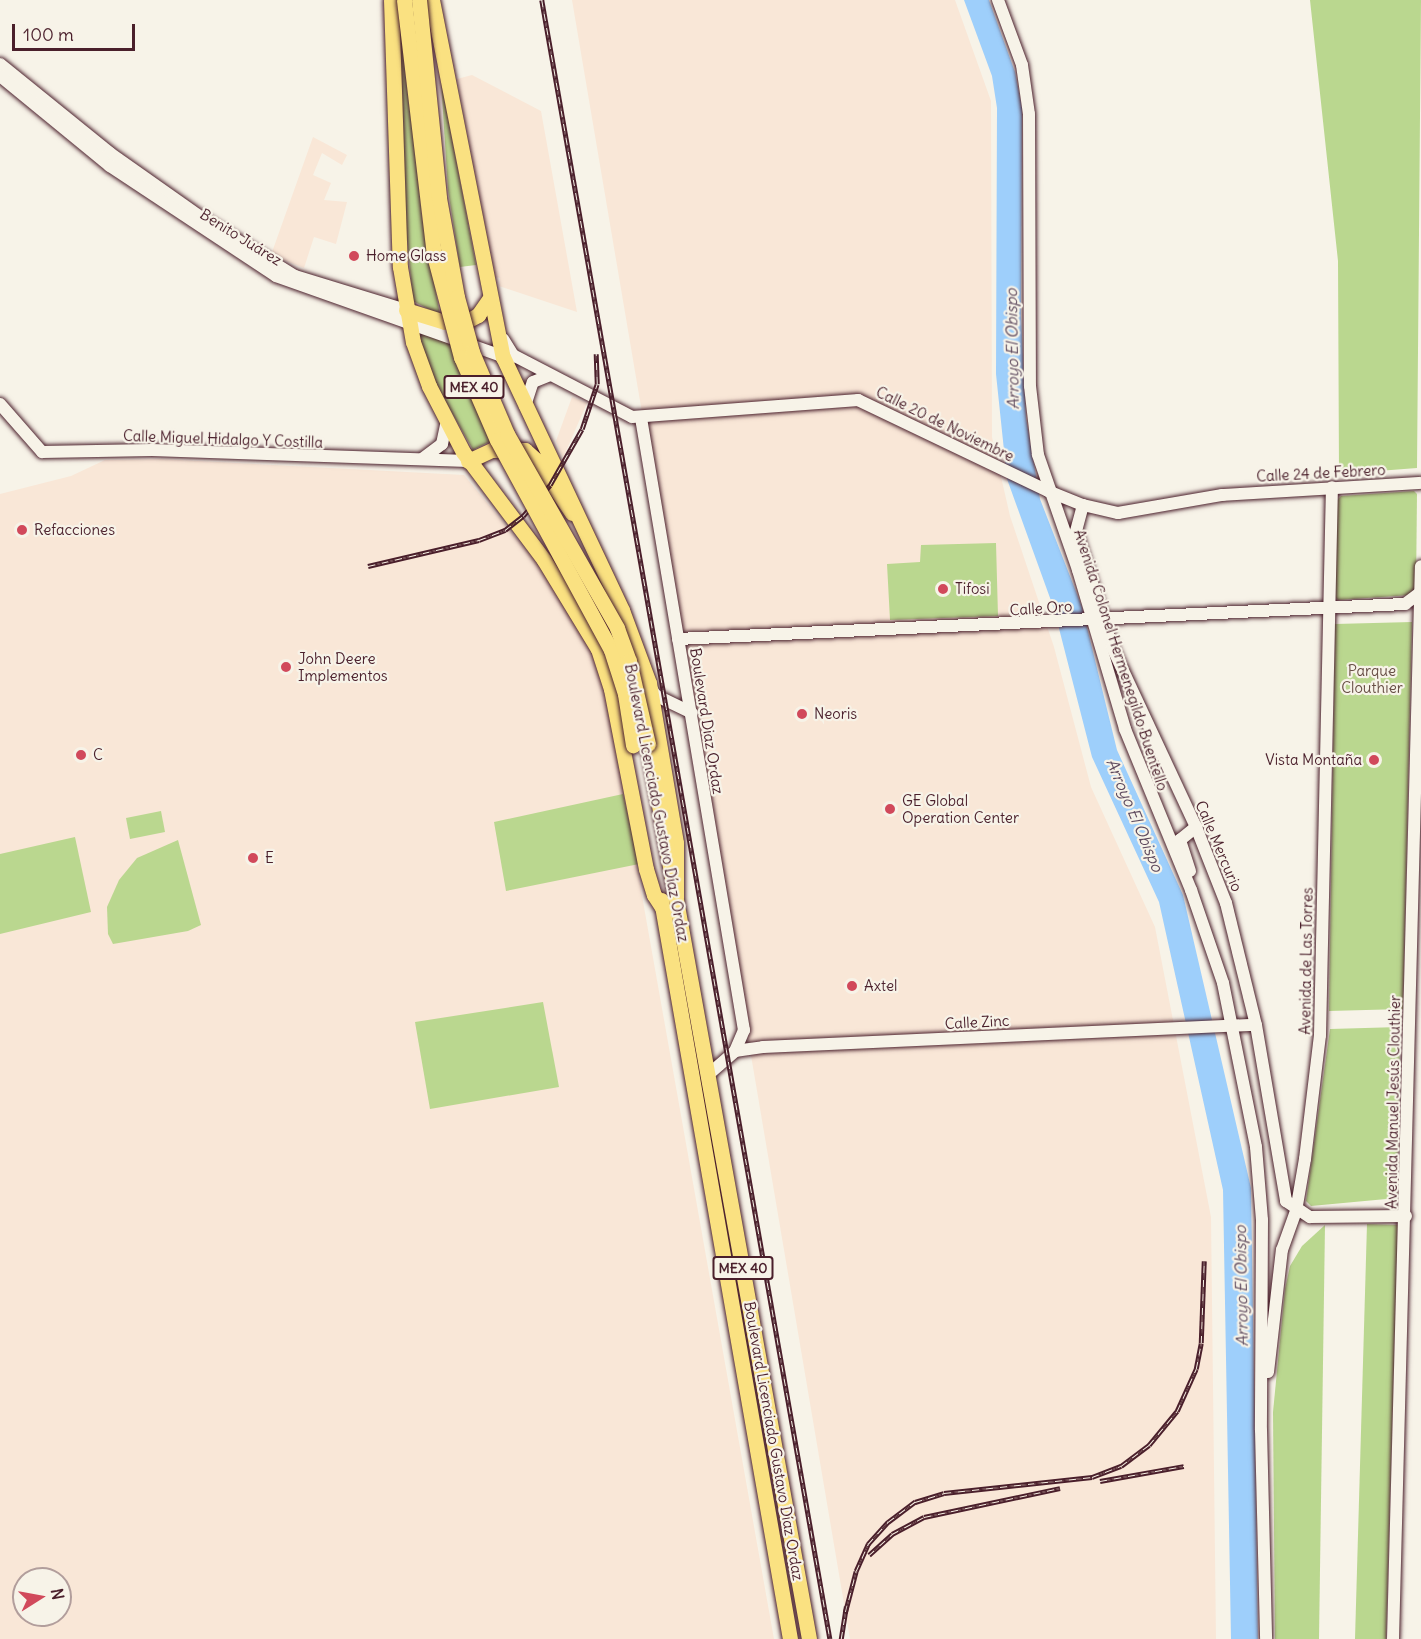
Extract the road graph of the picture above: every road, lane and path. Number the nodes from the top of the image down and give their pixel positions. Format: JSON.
{"nodes":[{"id":1,"x":391,"y":0,"type":"edge"},
{"id":2,"x":404,"y":0,"type":"edge"},
{"id":3,"x":419,"y":0,"type":"edge"},
{"id":4,"x":432,"y":0,"type":"edge"},
{"id":5,"x":998,"y":0,"type":"edge"},
{"id":6,"x":0,"y":64,"type":"edge"},
{"id":7,"x":0,"y":76,"type":"edge"},
{"id":8,"x":479,"y":248,"type":"junction"},
{"id":9,"x":254,"y":257,"type":"junction"},
{"id":10,"x":490,"y":298,"type":"junction"},
{"id":11,"x":407,"y":317,"type":"junction"},
{"id":12,"x":503,"y":357,"type":"junction"},
{"id":13,"x":549,"y":375,"type":"junction"},
{"id":14,"x":0,"y":404,"type":"edge"},
{"id":15,"x":525,"y":407,"type":"junction"},
{"id":16,"x":641,"y":418,"type":"junction"},
{"id":17,"x":447,"y":421,"type":"junction"},
{"id":18,"x":415,"y":460,"type":"junction"},
{"id":19,"x":468,"y":461,"type":"junction"},
{"id":20,"x":1421,"y":483,"type":"edge"},
{"id":21,"x":1332,"y":487,"type":"junction"},
{"id":22,"x":1048,"y":491,"type":"junction"},
{"id":23,"x":1222,"y":495,"type":"joint"},
{"id":24,"x":1083,"y":505,"type":"junction"},
{"id":25,"x":582,"y":524,"type":"junction"},
{"id":26,"x":544,"y":560,"type":"junction"},
{"id":27,"x":1421,"y":566,"type":"edge"},
{"id":28,"x":1420,"y":592,"type":"edge"},
{"id":29,"x":1405,"y":604,"type":"junction"},
{"id":30,"x":1329,"y":607,"type":"junction"},
{"id":31,"x":1095,"y":619,"type":"junction"},
{"id":32,"x":1420,"y":623,"type":"edge"},
{"id":33,"x":678,"y":639,"type":"junction"},
{"id":34,"x":1107,"y":649,"type":"junction"},
{"id":35,"x":684,"y":667,"type":"junction"},
{"id":36,"x":649,"y":683,"type":"junction"},
{"id":37,"x":668,"y":698,"type":"junction"},
{"id":38,"x":692,"y":714,"type":"junction"},
{"id":39,"x":641,"y":744,"type":"junction"},
{"id":40,"x":1196,"y":827,"type":"junction"},
{"id":41,"x":1191,"y":890,"type":"junction"},
{"id":42,"x":676,"y":897,"type":"junction"},
{"id":43,"x":663,"y":909,"type":"junction"},
{"id":44,"x":1223,"y":983,"type":"junction"},
{"id":45,"x":1251,"y":1006,"type":"junction"},
{"id":46,"x":1256,"y":1025,"type":"junction"},
{"id":47,"x":1229,"y":1026,"type":"junction"},
{"id":48,"x":744,"y":1030,"type":"junction"},
{"id":49,"x":762,"y":1047,"type":"junction"},
{"id":50,"x":735,"y":1052,"type":"junction"},
{"id":51,"x":708,"y":1074,"type":"junction"},
{"id":52,"x":1296,"y":1211,"type":"junction"},
{"id":53,"x":1406,"y":1216,"type":"junction"},
{"id":54,"x":1261,"y":1430,"type":"junction"},
{"id":55,"x":790,"y":1639,"type":"edge"},
{"id":56,"x":809,"y":1639,"type":"edge"},
{"id":57,"x":1266,"y":1639,"type":"edge"},
{"id":58,"x":1393,"y":1639,"type":"edge"}],
"edges":[{"from":1,"to":11,"type":"main road"},
{"from":2,"to":39,"type":"main road","name":"Boulevard Licenciado Gustavo Díaz Ordaz","number":"MEX 40","bridge":true},
{"from":3,"to":39,"type":"main road","name":"Boulevard Licenciado Gustavo Díaz Ordaz","number":"MEX 40","bridge":true},
{"from":4,"to":8,"type":"main road"},
{"from":5,"to":22,"type":"street","name":"Avenida Colonel Hermenegildo Buentello"},
{"from":6,"to":9,"type":"street","name":"Benito Juárez"},
{"from":7,"to":9,"type":"street","name":"Benito Juárez"},
{"from":8,"to":10,"type":"main road"},
{"from":8,"to":13,"type":"street","name":"Calle 20 de Noviembre"},
{"from":9,"to":11,"type":"street","name":"Benito Juárez"},
{"from":10,"to":11,"type":"main road"},
{"from":10,"to":12,"type":"main road"},
{"from":11,"to":12,"type":"street","name":"Benito Juárez"},
{"from":11,"to":17,"type":"main road"},
{"from":12,"to":13,"type":"street","name":"Calle 20 de Noviembre"},
{"from":12,"to":15,"type":"main road"},
{"from":13,"to":15,"type":"street"},
{"from":13,"to":16,"type":"street","name":"Calle 20 de Noviembre"},
{"from":14,"to":18,"type":"street","name":"Calle Miguel Hidalgo Y Costilla"},
{"from":15,"to":25,"type":"main road"},
{"from":16,"to":22,"type":"street","name":"Calle 20 de Noviembre"},
{"from":16,"to":33,"type":"street","name":"Boulevard Diaz Ordaz"},
{"from":17,"to":18,"type":"street"},
{"from":17,"to":19,"type":"main road"},
{"from":18,"to":19,"type":"street","name":"Calle Miguel Hidalgo Y Costilla"},
{"from":19,"to":25,"type":"main road"},
{"from":19,"to":26,"type":"main road"},
{"from":20,"to":21,"type":"street","name":"Calle 24 de Febrero"},
{"from":21,"to":23,"type":"street","name":"Calle 24 de Febrero"},
{"from":21,"to":30,"type":"street","name":"Avenida de Las Torres"},
{"from":22,"to":24,"type":"street","name":"Calle 20 de Noviembre"},
{"from":22,"to":31,"type":"street","name":"Avenida Colonel Hermenegildo Buentello"},
{"from":23,"to":24,"type":"street","name":"Calle 20 de Noviembre"},
{"from":24,"to":31,"type":"street","name":"Calle Mercurio"},
{"from":25,"to":26,"type":"main road"},
{"from":25,"to":36,"type":"main road"},
{"from":26,"to":43,"type":"main road"},
{"from":27,"to":28,"type":"street","name":"Avenida Manuel Jesús Clouthier"},
{"from":28,"to":29,"type":"street"},
{"from":28,"to":32,"type":"street","name":"Avenida Manuel Jesús Clouthier"},
{"from":29,"to":30,"type":"street","name":"Calle Oro"},
{"from":29,"to":32,"type":"street"},
{"from":30,"to":31,"type":"street","name":"Calle Oro"},
{"from":30,"to":52,"type":"street","name":"Avenida de Las Torres"},
{"from":31,"to":33,"type":"street","name":"Calle Oro"},
{"from":31,"to":34,"type":"street","name":"Calle Mercurio"},
{"from":32,"to":53,"type":"street","name":"Avenida Manuel Jesús Clouthier"},
{"from":33,"to":35,"type":"street","name":"Boulevard Diaz Ordaz"},
{"from":34,"to":40,"type":"street","name":"Calle Mercurio"},
{"from":34,"to":41,"type":"street","name":"Avenida Colonel Hermenegildo Buentello"},
{"from":35,"to":37,"type":"street"},
{"from":35,"to":38,"type":"street","name":"Boulevard Diaz Ordaz"},
{"from":36,"to":37,"type":"street"},
{"from":36,"to":42,"type":"main road"},
{"from":37,"to":38,"type":"street"},
{"from":38,"to":48,"type":"street","name":"Boulevard Diaz Ordaz"},
{"from":39,"to":42,"type":"main road","name":"Boulevard Licenciado Gustavo Díaz Ordaz","number":"MEX 40"},
{"from":39,"to":43,"type":"main road","name":"Boulevard Licenciado Gustavo Díaz Ordaz","number":"MEX 40"},
{"from":40,"to":41,"type":"street"},
{"from":40,"to":45,"type":"street","name":"Calle Mercurio"},
{"from":41,"to":44,"type":"street","name":"Avenida Colonel Hermenegildo Buentello"},
{"from":42,"to":51,"type":"main road","name":"Boulevard Licenciado Gustavo Díaz Ordaz","number":"MEX 40"},
{"from":43,"to":55,"type":"main road","name":"Boulevard Licenciado Gustavo Díaz Ordaz","number":"MEX 40"},
{"from":44,"to":45,"type":"street"},
{"from":44,"to":47,"type":"street","name":"Avenida Colonel Hermenegildo Buentello"},
{"from":45,"to":46,"type":"street","name":"Calle Mercurio"},
{"from":46,"to":47,"type":"street","name":"Calle Zinc"},
{"from":46,"to":52,"type":"street","name":"Calle Mercurio"},
{"from":47,"to":49,"type":"street","name":"Calle Zinc"},
{"from":47,"to":54,"type":"street","name":"Avenida Colonel Hermenegildo Buentello"},
{"from":48,"to":49,"type":"street"},
{"from":48,"to":50,"type":"street"},
{"from":49,"to":50,"type":"street","name":"Calle Zinc"},
{"from":50,"to":51,"type":"street","name":"Calle Zinc"},
{"from":51,"to":56,"type":"main road","name":"Boulevard Licenciado Gustavo Díaz Ordaz","number":"MEX 40"},
{"from":52,"to":53,"type":"street"},
{"from":52,"to":54,"type":"street","name":"Avenida de Las Torres"},
{"from":53,"to":58,"type":"street","name":"Avenida Manuel Jesús Clouthier"},
{"from":54,"to":57,"type":"street"}]}
